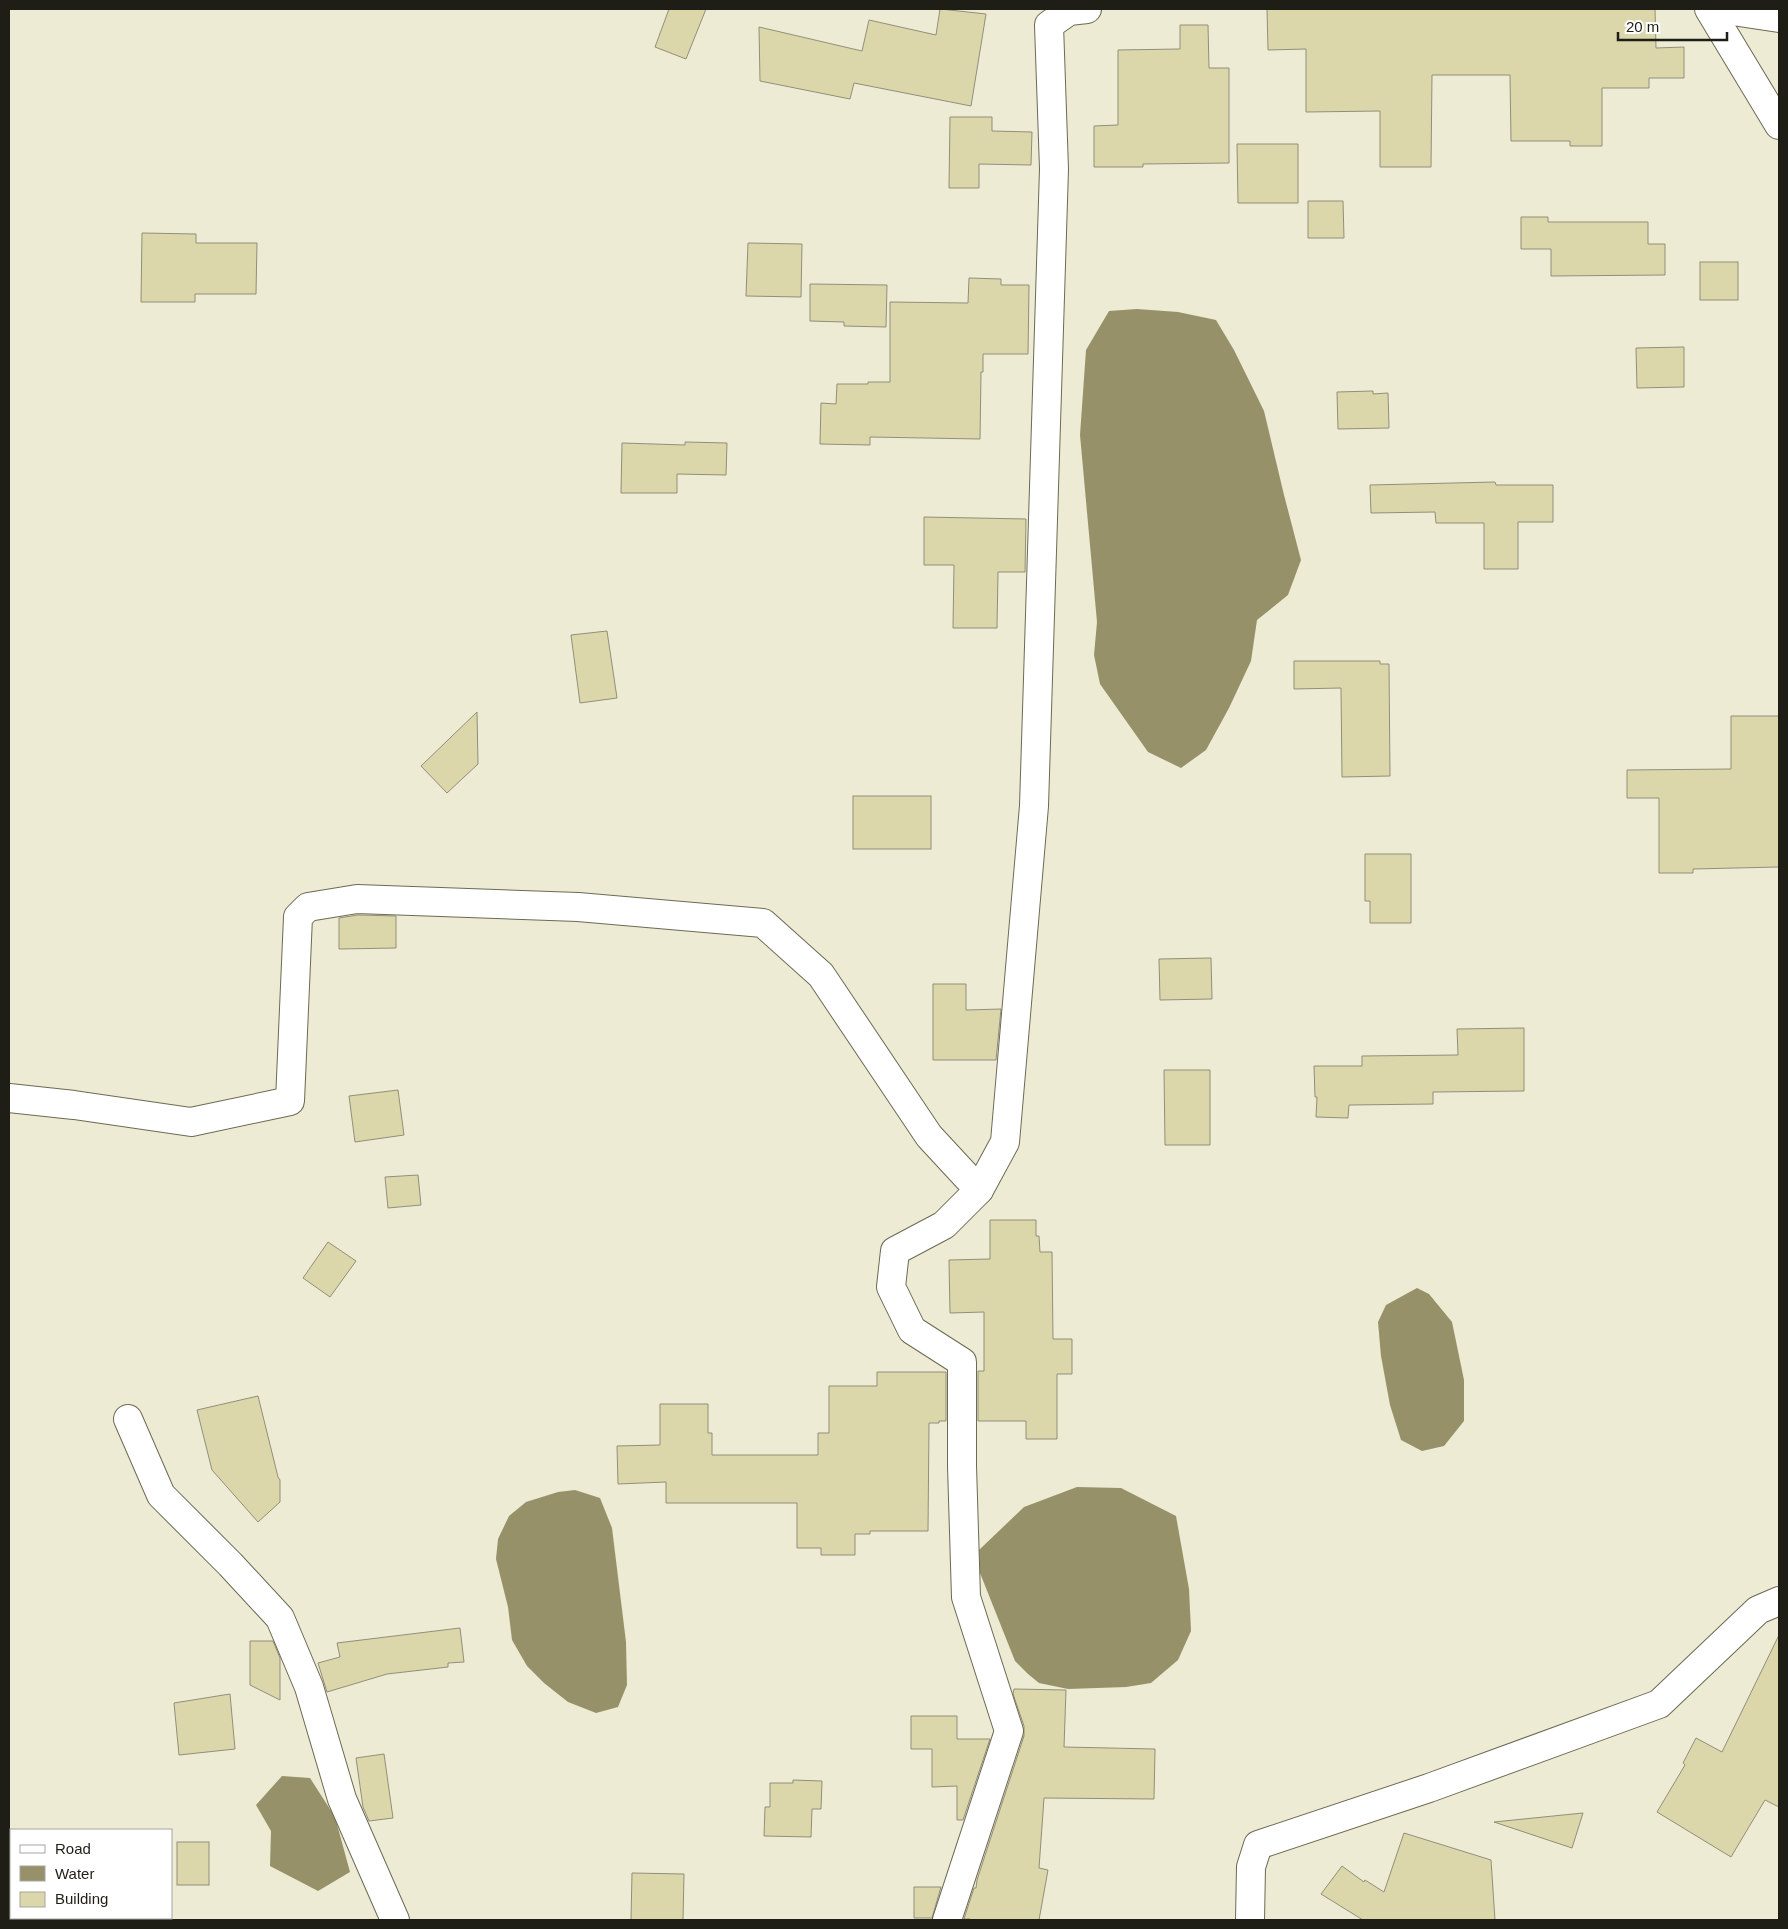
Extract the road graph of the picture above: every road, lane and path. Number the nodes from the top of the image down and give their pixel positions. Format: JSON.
{"nodes":[{"id":1,"x":1087,"y":9,"type":"edge"},
{"id":2,"x":1709,"y":9,"type":"edge"},
{"id":3,"x":1719,"y":9,"type":"edge"},
{"id":4,"x":1779,"y":18,"type":"edge"},
{"id":5,"x":1779,"y":125,"type":"edge"},
{"id":6,"x":9,"y":1098,"type":"edge"},
{"id":7,"x":979,"y":1190,"type":"junction"},
{"id":8,"x":128,"y":1419,"type":"dead end"},
{"id":9,"x":1779,"y":1601,"type":"edge"},
{"id":10,"x":395,"y":1920,"type":"edge"},
{"id":11,"x":947,"y":1920,"type":"edge"},
{"id":12,"x":1250,"y":1920,"type":"edge"}],
"edges":[{"from":1,"to":7,"type":"street"},
{"from":2,"to":5,"type":"street"},
{"from":3,"to":4,"type":"street"},
{"from":6,"to":7,"type":"street"},
{"from":7,"to":11,"type":"street"},
{"from":8,"to":10,"type":"street"},
{"from":9,"to":12,"type":"street"}]}
